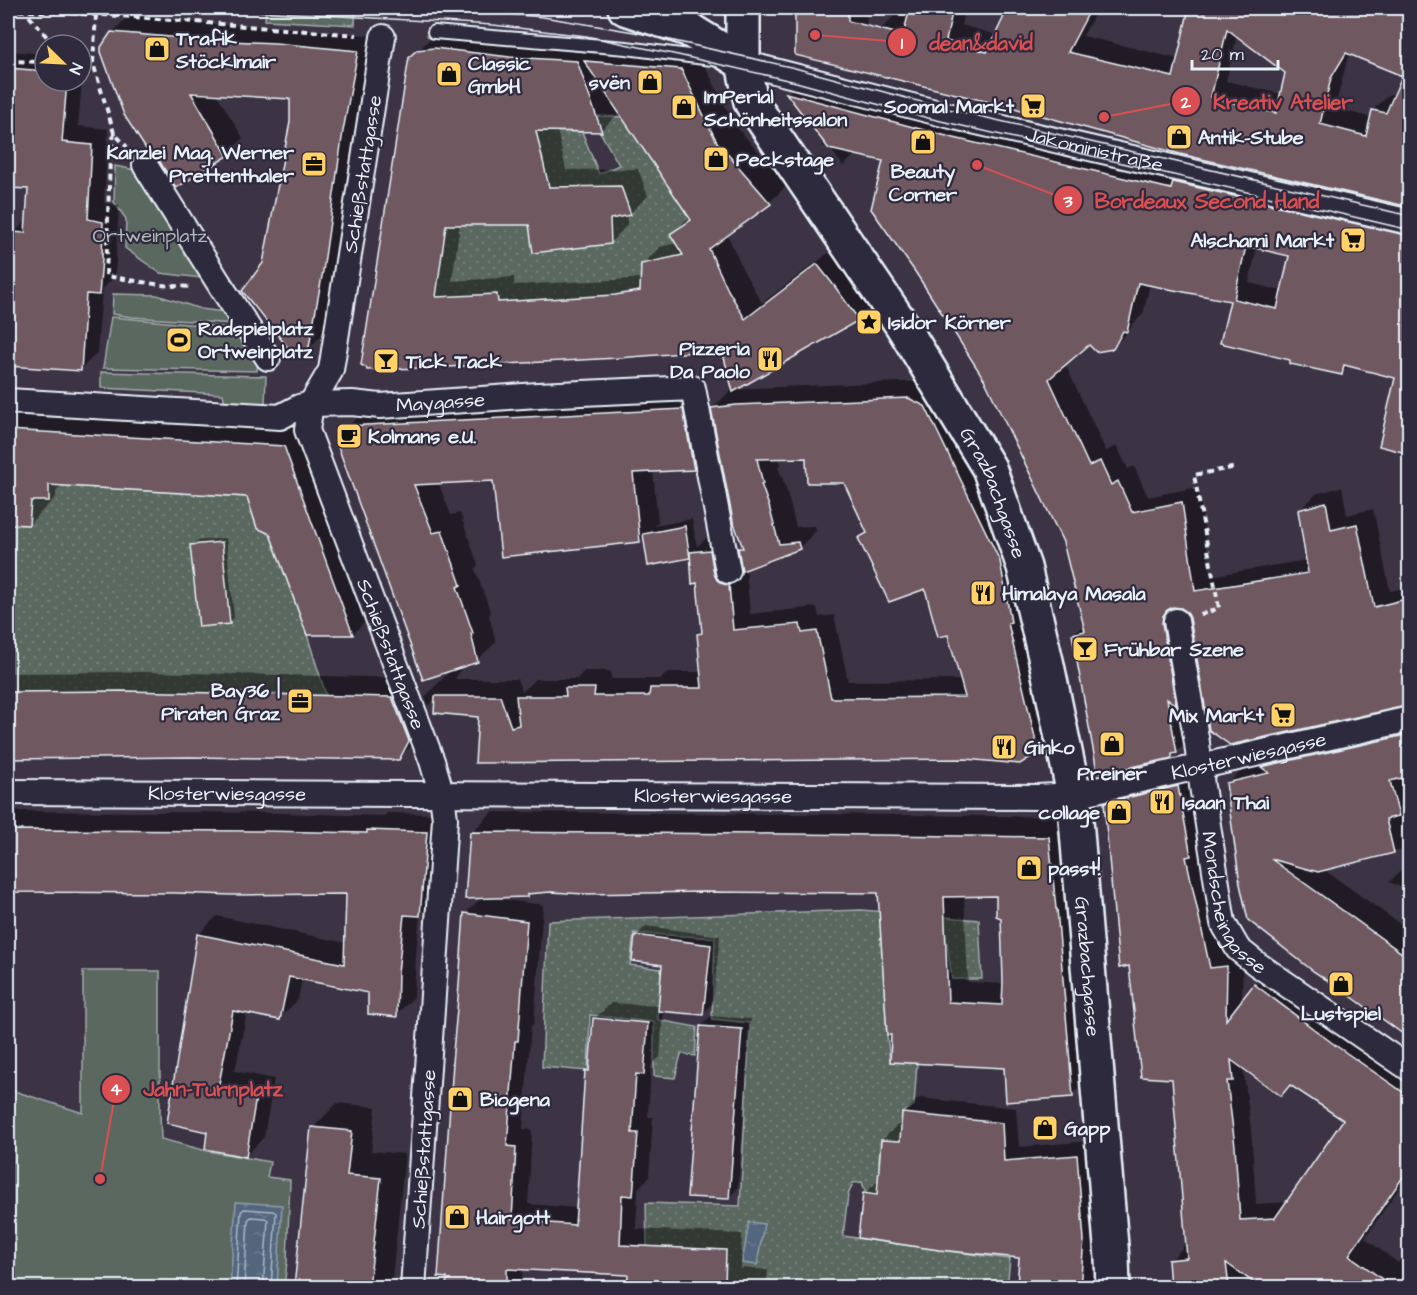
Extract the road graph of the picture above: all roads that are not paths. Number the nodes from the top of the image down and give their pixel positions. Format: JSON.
{"nodes":[{"id":1,"x":625,"y":8,"type":"edge"},
{"id":2,"x":743,"y":8,"type":"edge"},
{"id":3,"x":434,"y":32,"type":"dead end"},
{"id":4,"x":383,"y":37,"type":"road end"},
{"id":5,"x":744,"y":63,"type":"junction"},
{"id":6,"x":145,"y":165,"type":"road end"},
{"id":7,"x":1410,"y":222,"type":"edge"},
{"id":8,"x":268,"y":358,"type":"dead end"},
{"id":9,"x":8,"y":401,"type":"edge"},
{"id":10,"x":311,"y":404,"type":"junction"},
{"id":11,"x":728,"y":571,"type":"dead end"},
{"id":12,"x":1185,"y":619,"type":"road end"},
{"id":13,"x":1410,"y":719,"type":"edge"},
{"id":14,"x":1199,"y":766,"type":"junction"},
{"id":15,"x":8,"y":792,"type":"edge"},
{"id":16,"x":442,"y":795,"type":"junction"},
{"id":17,"x":1074,"y":795,"type":"junction"},
{"id":18,"x":1410,"y":1069,"type":"edge"},
{"id":19,"x":413,"y":1287,"type":"edge"},
{"id":20,"x":1113,"y":1287,"type":"edge"}],
"edges":[{"from":1,"to":5,"type":"main road"},
{"from":2,"to":5,"type":"main road","name":"Grazbachgasse"},
{"from":3,"to":5,"type":"lane"},
{"from":4,"to":10,"type":"street","name":"Schießstattgasse"},
{"from":5,"to":7,"type":"street","name":"Jakoministraße"},
{"from":5,"to":17,"type":"main road","name":"Grazbachgasse"},
{"from":6,"to":8,"type":"street"},
{"from":9,"to":10,"type":"street","name":"Maygasse"},
{"from":10,"to":11,"type":"street","name":"Maygasse"},
{"from":10,"to":16,"type":"street","name":"Schießstattgasse"},
{"from":12,"to":14,"type":"street","name":"Mondscheingasse"},
{"from":13,"to":14,"type":"street","name":"Klosterwiesgasse"},
{"from":14,"to":17,"type":"street","name":"Klosterwiesgasse"},
{"from":14,"to":18,"type":"street","name":"Mondscheingasse"},
{"from":15,"to":16,"type":"street","name":"Klosterwiesgasse"},
{"from":16,"to":17,"type":"street","name":"Klosterwiesgasse"},
{"from":16,"to":19,"type":"street","name":"Schießstattgasse"},
{"from":17,"to":20,"type":"main road","name":"Grazbachgasse"}]}
